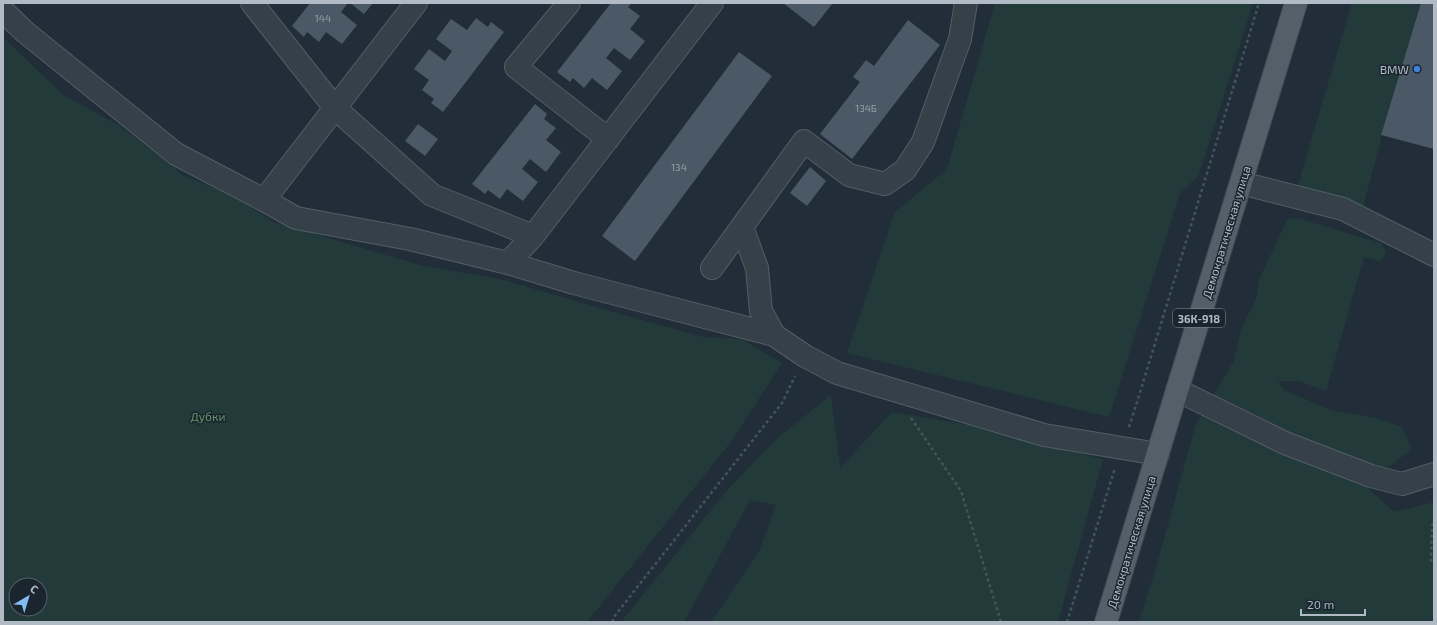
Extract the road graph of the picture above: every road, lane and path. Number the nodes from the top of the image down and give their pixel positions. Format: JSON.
{"nodes":[{"id":1,"x":252,"y":3,"type":"edge"},
{"id":2,"x":416,"y":3,"type":"edge"},
{"id":3,"x":569,"y":3,"type":"edge"},
{"id":4,"x":712,"y":3,"type":"edge"},
{"id":5,"x":966,"y":3,"type":"edge"},
{"id":6,"x":1259,"y":3,"type":"edge"},
{"id":7,"x":1296,"y":3,"type":"edge"},
{"id":8,"x":3,"y":11,"type":"edge"},
{"id":9,"x":335,"y":108,"type":"junction"},
{"id":10,"x":608,"y":139,"type":"junction"},
{"id":11,"x":1241,"y":183,"type":"junction"},
{"id":12,"x":264,"y":200,"type":"junction"},
{"id":13,"x":742,"y":227,"type":"junction"},
{"id":14,"x":533,"y":236,"type":"junction"},
{"id":15,"x":1434,"y":255,"type":"edge"},
{"id":16,"x":508,"y":263,"type":"junction"},
{"id":17,"x":712,"y":268,"type":"dead end"},
{"id":18,"x":774,"y":334,"type":"junction"},
{"id":19,"x":805,"y":356,"type":"junction"},
{"id":20,"x":892,"y":389,"type":"junction"},
{"id":21,"x":1177,"y":390,"type":"junction"},
{"id":22,"x":1121,"y":449,"type":"junction"},
{"id":23,"x":1158,"y":454,"type":"junction"},
{"id":24,"x":1434,"y":474,"type":"edge"},
{"id":25,"x":1434,"y":524,"type":"edge"},
{"id":26,"x":1434,"y":563,"type":"edge"},
{"id":27,"x":613,"y":622,"type":"edge"},
{"id":28,"x":1000,"y":622,"type":"edge"},
{"id":29,"x":1067,"y":622,"type":"edge"},
{"id":30,"x":1106,"y":622,"type":"edge"}],
"edges":[{"from":1,"to":9,"type":"lane"},
{"from":2,"to":9,"type":"lane"},
{"from":3,"to":10,"type":"lane"},
{"from":4,"to":10,"type":"lane"},
{"from":5,"to":13,"type":"lane"},
{"from":6,"to":22,"type":"path"},
{"from":7,"to":11,"type":"main road","name":"Демократическая улица","number":"36К-918"},
{"from":8,"to":12,"type":"lane"},
{"from":9,"to":12,"type":"lane"},
{"from":9,"to":14,"type":"lane"},
{"from":10,"to":14,"type":"lane"},
{"from":11,"to":15,"type":"lane"},
{"from":11,"to":21,"type":"main road","name":"Демократическая улица","number":"36К-918"},
{"from":12,"to":16,"type":"lane"},
{"from":13,"to":17,"type":"lane"},
{"from":13,"to":18,"type":"lane"},
{"from":14,"to":16,"type":"lane"},
{"from":16,"to":18,"type":"lane"},
{"from":18,"to":19,"type":"lane"},
{"from":19,"to":20,"type":"lane"},
{"from":19,"to":27,"type":"path"},
{"from":20,"to":22,"type":"lane"},
{"from":20,"to":28,"type":"path"},
{"from":21,"to":23,"type":"main road","name":"Демократическая улица","number":"36К-918"},
{"from":21,"to":24,"type":"lane"},
{"from":22,"to":23,"type":"lane"},
{"from":22,"to":29,"type":"path"},
{"from":23,"to":30,"type":"main road","name":"Демократическая улица","number":"36К-918"},
{"from":25,"to":26,"type":"path"}]}
